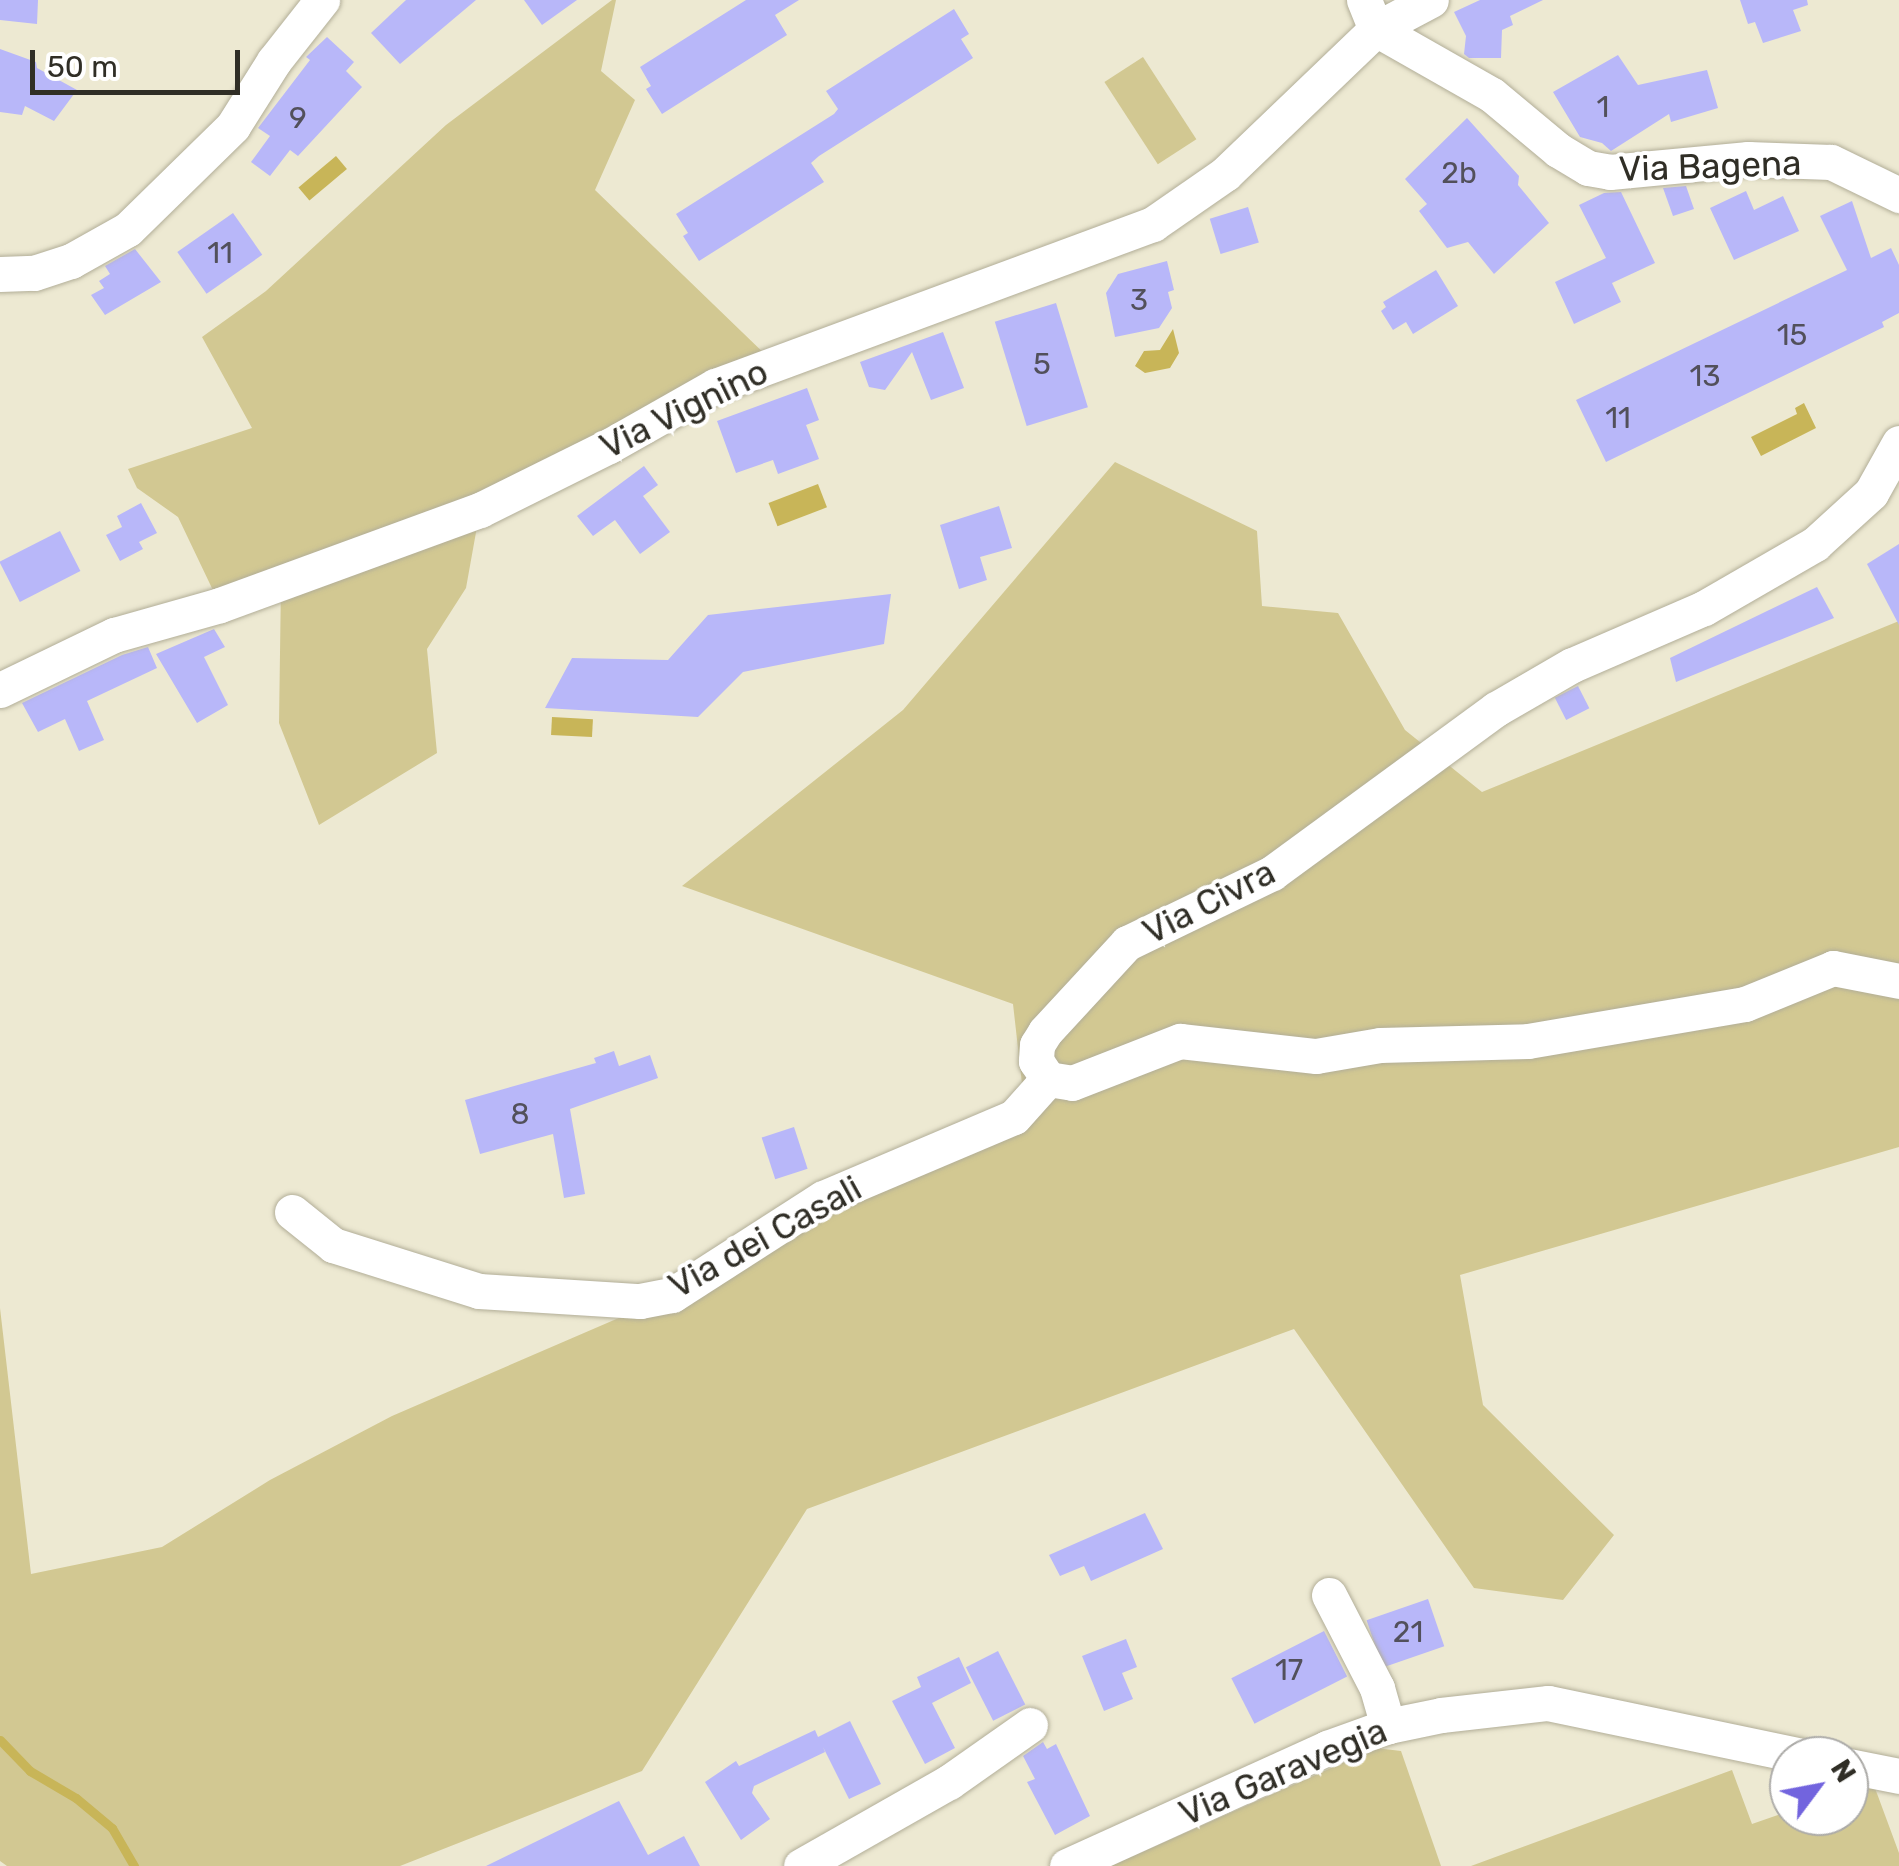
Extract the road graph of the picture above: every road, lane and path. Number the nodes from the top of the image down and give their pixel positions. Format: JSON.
{"nodes":[{"id":1,"x":322,"y":0,"type":"edge"},
{"id":2,"x":1431,"y":0,"type":"edge"},
{"id":3,"x":1370,"y":14,"type":"edge"},
{"id":4,"x":1899,"y":195,"type":"edge"},
{"id":5,"x":0,"y":274,"type":"edge"},
{"id":6,"x":1899,"y":443,"type":"edge"},
{"id":7,"x":114,"y":635,"type":"junction"},
{"id":8,"x":0,"y":668,"type":"edge"},
{"id":9,"x":0,"y":690,"type":"edge"},
{"id":10,"x":1899,"y":981,"type":"edge"},
{"id":11,"x":1048,"y":1079,"type":"junction"},
{"id":12,"x":292,"y":1212,"type":"dead end"},
{"id":13,"x":1329,"y":1595,"type":"dead end"},
{"id":14,"x":1030,"y":1725,"type":"dead end"},
{"id":15,"x":1388,"y":1726,"type":"junction"},
{"id":16,"x":1769,"y":1749,"type":"edge"},
{"id":17,"x":1869,"y":1770,"type":"edge"},
{"id":18,"x":1899,"y":1776,"type":"edge"},
{"id":19,"x":801,"y":1866,"type":"edge"},
{"id":20,"x":1067,"y":1866,"type":"edge"}],
"edges":[{"from":1,"to":5,"type":"street"},
{"from":2,"to":3,"type":"street","name":"Via Vignino"},
{"from":3,"to":4,"type":"street","name":"Via Bagena"},
{"from":3,"to":7,"type":"street","name":"Via Vignino"},
{"from":6,"to":11,"type":"street","name":"Via Civra"},
{"from":7,"to":8,"type":"street"},
{"from":7,"to":9,"type":"street","name":"Via Vignino"},
{"from":10,"to":11,"type":"street"},
{"from":11,"to":12,"type":"street","name":"Via dei Casali"},
{"from":13,"to":15,"type":"street"},
{"from":14,"to":19,"type":"street"},
{"from":15,"to":16,"type":"street","name":"Via Garavegia"},
{"from":15,"to":20,"type":"street","name":"Via Garavegia"},
{"from":17,"to":18,"type":"street"}]}
